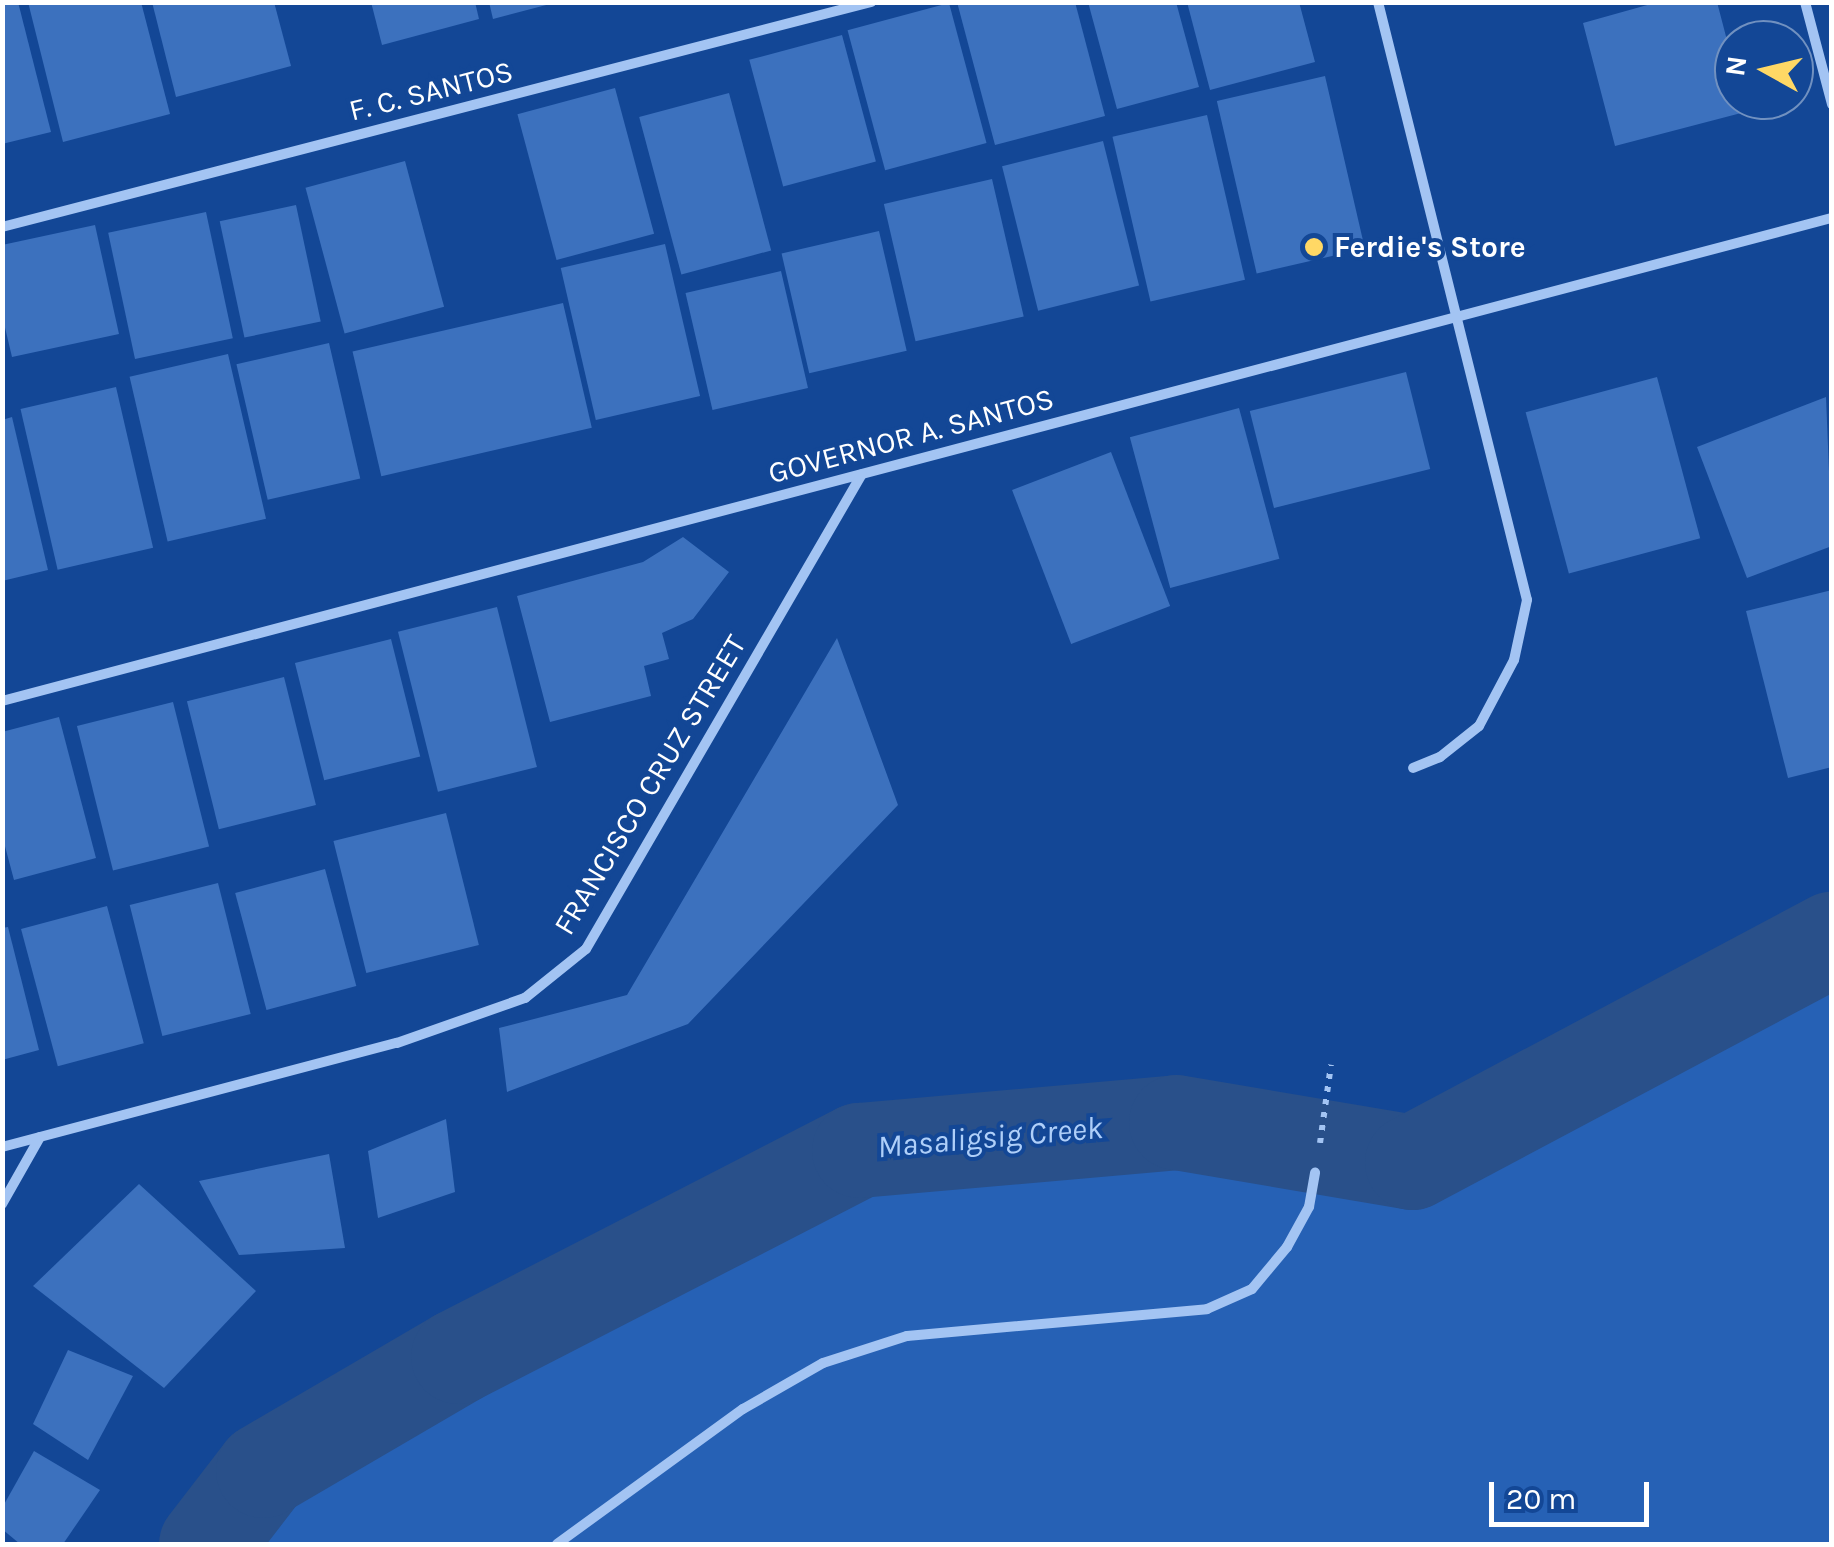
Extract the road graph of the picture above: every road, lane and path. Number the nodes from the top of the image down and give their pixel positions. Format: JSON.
{"nodes":[{"id":1,"x":871,"y":2,"type":"edge"},
{"id":2,"x":1378,"y":2,"type":"edge"},
{"id":3,"x":1805,"y":2,"type":"edge"},
{"id":4,"x":1832,"y":104,"type":"edge"},
{"id":5,"x":1832,"y":218,"type":"edge"},
{"id":6,"x":2,"y":227,"type":"edge"},
{"id":7,"x":1459,"y":316,"type":"junction"},
{"id":8,"x":862,"y":474,"type":"junction"},
{"id":9,"x":2,"y":701,"type":"edge"},
{"id":10,"x":1412,"y":768,"type":"dead end"},
{"id":11,"x":1330,"y":1065,"type":"dead end"},
{"id":12,"x":40,"y":1137,"type":"junction"},
{"id":13,"x":2,"y":1147,"type":"edge"},
{"id":14,"x":1316,"y":1173,"type":"joint"},
{"id":15,"x":2,"y":1204,"type":"edge"},
{"id":16,"x":557,"y":1544,"type":"edge"}],
"edges":[{"from":1,"to":6,"type":"street","name":"F. C. SANTOS"},
{"from":2,"to":7,"type":"street"},
{"from":3,"to":4,"type":"street"},
{"from":5,"to":7,"type":"street","name":"GOVERNOR A. SANTOS"},
{"from":7,"to":8,"type":"street","name":"GOVERNOR A. SANTOS"},
{"from":7,"to":10,"type":"street"},
{"from":8,"to":9,"type":"street","name":"GOVERNOR A. SANTOS"},
{"from":8,"to":12,"type":"street","name":"FRANCISCO CRUZ STREET"},
{"from":11,"to":14,"type":"path"},
{"from":12,"to":13,"type":"street","name":"FRANCISCO CRUZ STREET"},
{"from":12,"to":15,"type":"street"},
{"from":14,"to":16,"type":"street"}]}
